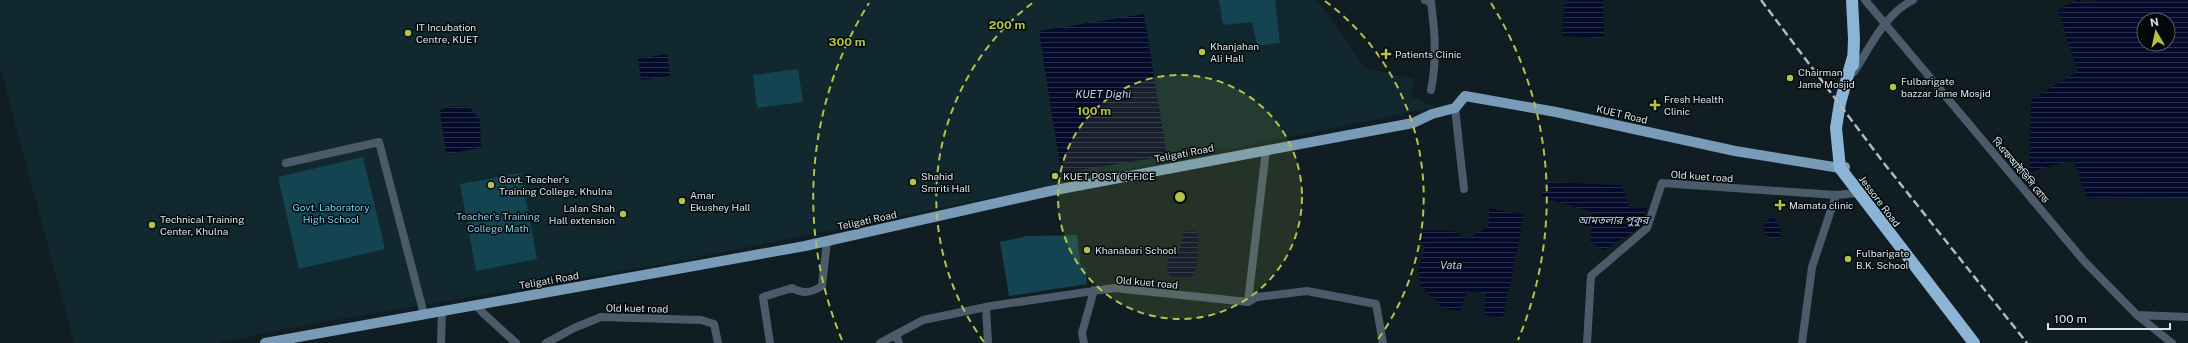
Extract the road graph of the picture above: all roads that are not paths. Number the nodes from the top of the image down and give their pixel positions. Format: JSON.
{"nodes":[{"id":1,"x":1425,"y":0,"type":"edge"},
{"id":2,"x":1852,"y":0,"type":"edge"},
{"id":3,"x":1865,"y":0,"type":"edge"},
{"id":4,"x":1913,"y":0,"type":"edge"},
{"id":5,"x":1885,"y":23,"type":"junction"},
{"id":6,"x":1849,"y":78,"type":"junction"},
{"id":7,"x":1431,"y":90,"type":"dead end"},
{"id":8,"x":1456,"y":108,"type":"junction"},
{"id":9,"x":1266,"y":150,"type":"junction"},
{"id":10,"x":286,"y":163,"type":"dead end"},
{"id":11,"x":1844,"y":171,"type":"junction"},
{"id":12,"x":1464,"y":189,"type":"dead end"},
{"id":13,"x":1858,"y":193,"type":"junction"},
{"id":14,"x":1836,"y":195,"type":"junction"},
{"id":15,"x":827,"y":241,"type":"junction"},
{"id":16,"x":1094,"y":290,"type":"junction"},
{"id":17,"x":1248,"y":302,"type":"junction"},
{"id":18,"x":476,"y":305,"type":"junction"},
{"id":19,"x":986,"y":307,"type":"junction"},
{"id":20,"x":442,"y":311,"type":"junction"},
{"id":21,"x":424,"y":314,"type":"junction"},
{"id":22,"x":2137,"y":315,"type":"junction"},
{"id":23,"x":2188,"y":317,"type":"edge"},
{"id":24,"x":897,"y":339,"type":"edge"},
{"id":25,"x":265,"y":343,"type":"edge"},
{"id":26,"x":441,"y":343,"type":"edge"},
{"id":27,"x":516,"y":343,"type":"edge"},
{"id":28,"x":546,"y":343,"type":"edge"},
{"id":29,"x":718,"y":343,"type":"edge"},
{"id":30,"x":770,"y":343,"type":"edge"},
{"id":31,"x":880,"y":343,"type":"edge"},
{"id":32,"x":988,"y":343,"type":"edge"},
{"id":33,"x":1084,"y":343,"type":"edge"},
{"id":34,"x":1383,"y":343,"type":"edge"},
{"id":35,"x":1586,"y":343,"type":"edge"},
{"id":36,"x":1802,"y":343,"type":"edge"},
{"id":37,"x":1974,"y":343,"type":"edge"},
{"id":38,"x":2172,"y":343,"type":"edge"}],
"edges":[{"from":1,"to":7,"type":"street"},
{"from":2,"to":6,"type":"highway"},
{"from":3,"to":5,"type":"street","name":"বিএফআইডিসি রোড"},
{"from":4,"to":5,"type":"street"},
{"from":5,"to":6,"type":"street"},
{"from":5,"to":22,"type":"street","name":"বিএফআইডিসি রোড"},
{"from":6,"to":11,"type":"highway"},
{"from":8,"to":9,"type":"main road","name":"Teligati Road"},
{"from":8,"to":11,"type":"main road","name":"KUET Road"},
{"from":8,"to":12,"type":"street"},
{"from":9,"to":15,"type":"main road","name":"Teligati Road"},
{"from":9,"to":17,"type":"street"},
{"from":10,"to":21,"type":"street"},
{"from":11,"to":13,"type":"highway","name":"Jessore Road"},
{"from":13,"to":14,"type":"street","name":"Old kuet road"},
{"from":13,"to":37,"type":"highway","name":"Jessore Road"},
{"from":14,"to":35,"type":"street","name":"Old kuet road"},
{"from":14,"to":36,"type":"street"},
{"from":15,"to":18,"type":"main road","name":"Teligati Road"},
{"from":15,"to":30,"type":"street"},
{"from":16,"to":17,"type":"street","name":"Old kuet road"},
{"from":16,"to":19,"type":"street","name":"Old kuet road"},
{"from":16,"to":33,"type":"street"},
{"from":17,"to":34,"type":"street","name":"Old kuet road"},
{"from":18,"to":20,"type":"main road","name":"Teligati Road"},
{"from":18,"to":27,"type":"street"},
{"from":19,"to":24,"type":"street","name":"Old kuet road"},
{"from":19,"to":32,"type":"street"},
{"from":20,"to":21,"type":"main road","name":"Teligati Road"},
{"from":20,"to":26,"type":"street"},
{"from":21,"to":25,"type":"main road","name":"Teligati Road"},
{"from":22,"to":23,"type":"street"},
{"from":22,"to":38,"type":"street","name":"বিএফআইডিসি রোড"},
{"from":24,"to":31,"type":"street","name":"Old kuet road"},
{"from":28,"to":29,"type":"street","name":"Old kuet road"}]}
